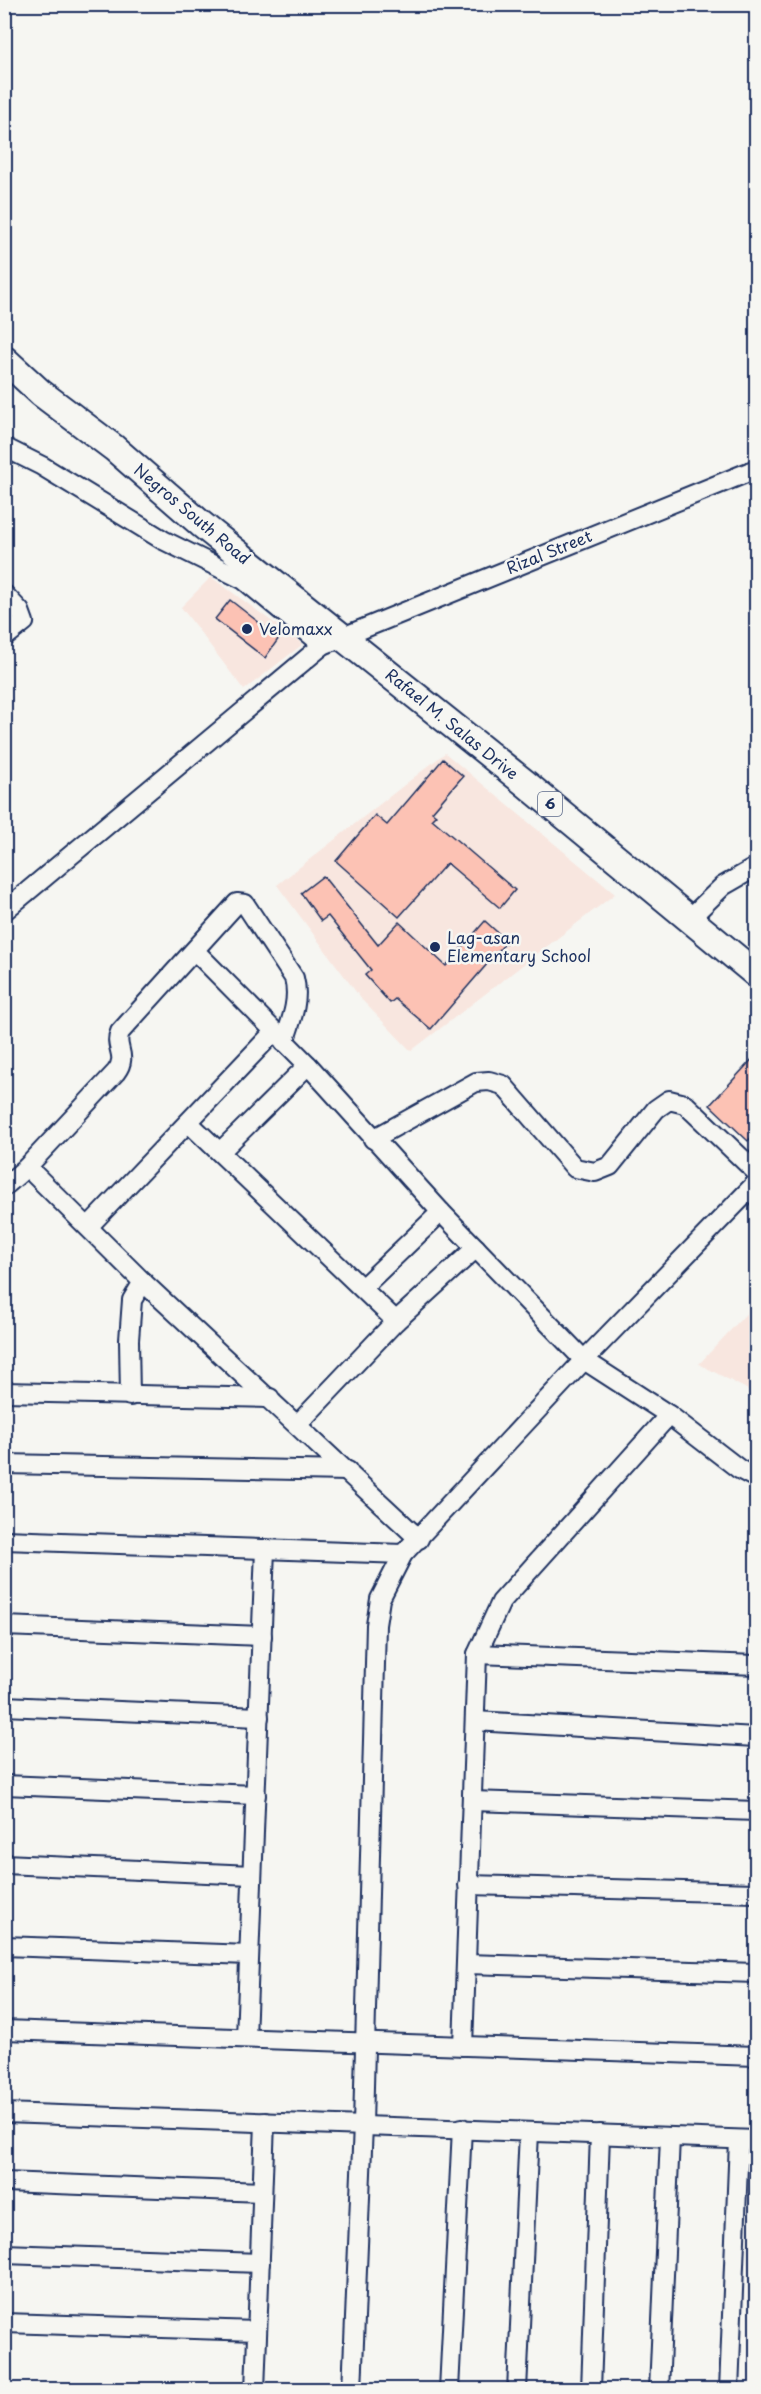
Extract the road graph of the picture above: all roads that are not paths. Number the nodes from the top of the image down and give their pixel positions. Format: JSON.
{"nodes":[{"id":1,"x":4,"y":359,"type":"edge"},
{"id":2,"x":4,"y":376,"type":"edge"},
{"id":3,"x":41,"y":393,"type":"junction"},
{"id":4,"x":6,"y":452,"type":"edge"},
{"id":5,"x":756,"y":469,"type":"edge"},
{"id":6,"x":4,"y":594,"type":"edge"},
{"id":7,"x":4,"y":638,"type":"edge"},
{"id":8,"x":332,"y":641,"type":"junction"},
{"id":9,"x":756,"y":867,"type":"edge"},
{"id":10,"x":4,"y":911,"type":"edge"},
{"id":11,"x":693,"y":916,"type":"junction"},
{"id":12,"x":195,"y":951,"type":"junction"},
{"id":13,"x":756,"y":974,"type":"edge"},
{"id":14,"x":279,"y":1037,"type":"junction"},
{"id":15,"x":308,"y":1065,"type":"junction"},
{"id":16,"x":189,"y":1123,"type":"junction"},
{"id":17,"x":373,"y":1139,"type":"junction"},
{"id":18,"x":220,"y":1152,"type":"junction"},
{"id":19,"x":27,"y":1167,"type":"junction"},
{"id":20,"x":756,"y":1172,"type":"edge"},
{"id":21,"x":756,"y":1183,"type":"edge"},
{"id":22,"x":4,"y":1187,"type":"edge"},
{"id":23,"x":441,"y":1212,"type":"junction"},
{"id":24,"x":89,"y":1226,"type":"junction"},
{"id":25,"x":476,"y":1248,"type":"junction"},
{"id":26,"x":143,"y":1282,"type":"junction"},
{"id":27,"x":362,"y":1288,"type":"junction"},
{"id":28,"x":396,"y":1321,"type":"junction"},
{"id":29,"x":584,"y":1360,"type":"junction"},
{"id":30,"x":4,"y":1392,"type":"edge"},
{"id":31,"x":130,"y":1396,"type":"junction"},
{"id":32,"x":270,"y":1398,"type":"junction"},
{"id":33,"x":669,"y":1415,"type":"junction"},
{"id":34,"x":298,"y":1424,"type":"junction"},
{"id":35,"x":4,"y":1464,"type":"edge"},
{"id":36,"x":348,"y":1471,"type":"junction"},
{"id":37,"x":756,"y":1478,"type":"edge"},
{"id":38,"x":419,"y":1539,"type":"junction"},
{"id":39,"x":4,"y":1540,"type":"edge"},
{"id":40,"x":266,"y":1549,"type":"junction"},
{"id":41,"x":403,"y":1554,"type":"junction"},
{"id":42,"x":4,"y":1626,"type":"edge"},
{"id":43,"x":262,"y":1636,"type":"junction"},
{"id":44,"x":477,"y":1654,"type":"junction"},
{"id":45,"x":756,"y":1665,"type":"edge"},
{"id":46,"x":4,"y":1706,"type":"edge"},
{"id":47,"x":259,"y":1717,"type":"junction"},
{"id":48,"x":475,"y":1722,"type":"junction"},
{"id":49,"x":756,"y":1737,"type":"edge"},
{"id":50,"x":4,"y":1785,"type":"edge"},
{"id":51,"x":256,"y":1795,"type":"junction"},
{"id":52,"x":472,"y":1801,"type":"junction"},
{"id":53,"x":756,"y":1810,"type":"edge"},
{"id":54,"x":4,"y":1864,"type":"edge"},
{"id":55,"x":252,"y":1875,"type":"junction"},
{"id":56,"x":468,"y":1885,"type":"junction"},
{"id":57,"x":756,"y":1893,"type":"edge"},
{"id":58,"x":4,"y":1946,"type":"edge"},
{"id":59,"x":249,"y":1955,"type":"junction"},
{"id":60,"x":466,"y":1964,"type":"junction"},
{"id":61,"x":756,"y":1973,"type":"edge"},
{"id":62,"x":4,"y":2030,"type":"edge"},
{"id":63,"x":246,"y":2038,"type":"junction"},
{"id":64,"x":365,"y":2042,"type":"junction"},
{"id":65,"x":462,"y":2046,"type":"junction"},
{"id":66,"x":756,"y":2056,"type":"edge"},
{"id":67,"x":4,"y":2113,"type":"edge"},
{"id":68,"x":265,"y":2122,"type":"junction"},
{"id":69,"x":363,"y":2125,"type":"junction"},
{"id":70,"x":462,"y":2128,"type":"junction"},
{"id":71,"x":529,"y":2132,"type":"junction"},
{"id":72,"x":600,"y":2134,"type":"junction"},
{"id":73,"x":670,"y":2136,"type":"junction"},
{"id":74,"x":748,"y":2140,"type":"edge"},
{"id":75,"x":4,"y":2182,"type":"edge"},
{"id":76,"x":262,"y":2192,"type":"junction"},
{"id":77,"x":4,"y":2254,"type":"edge"},
{"id":78,"x":260,"y":2263,"type":"junction"},
{"id":79,"x":4,"y":2323,"type":"edge"},
{"id":80,"x":257,"y":2331,"type":"junction"},
{"id":81,"x":255,"y":2390,"type":"edge"},
{"id":82,"x":352,"y":2390,"type":"edge"},
{"id":83,"x":449,"y":2390,"type":"edge"},
{"id":84,"x":516,"y":2390,"type":"edge"},
{"id":85,"x":591,"y":2390,"type":"edge"},
{"id":86,"x":659,"y":2390,"type":"edge"},
{"id":87,"x":729,"y":2390,"type":"edge"}],
"edges":[{"from":1,"to":3,"type":"highway","name":"Negros South Road","number":"6"},
{"from":2,"to":3,"type":"highway","name":"Negros South Road"},
{"from":3,"to":8,"type":"highway","name":"Negros South Road","number":"6"},
{"from":4,"to":8,"type":"street"},
{"from":5,"to":8,"type":"street","name":"Rizal Street"},
{"from":6,"to":7,"type":"street"},
{"from":8,"to":10,"type":"street","name":"Rizal Street"},
{"from":8,"to":11,"type":"highway","name":"Rafael M. Salas Drive","number":"6"},
{"from":9,"to":11,"type":"street"},
{"from":11,"to":13,"type":"highway","name":"Rafael M. Salas Drive","number":"6"},
{"from":12,"to":14,"type":"street"},
{"from":12,"to":14,"type":"street"},
{"from":12,"to":19,"type":"street"},
{"from":14,"to":15,"type":"street"},
{"from":14,"to":16,"type":"street"},
{"from":15,"to":17,"type":"street"},
{"from":15,"to":18,"type":"street"},
{"from":16,"to":18,"type":"street"},
{"from":16,"to":24,"type":"street"},
{"from":17,"to":20,"type":"street"},
{"from":17,"to":23,"type":"street"},
{"from":18,"to":27,"type":"street"},
{"from":19,"to":22,"type":"street"},
{"from":19,"to":24,"type":"street"},
{"from":21,"to":29,"type":"street"},
{"from":23,"to":25,"type":"street"},
{"from":23,"to":27,"type":"street"},
{"from":24,"to":26,"type":"street"},
{"from":25,"to":28,"type":"street"},
{"from":25,"to":29,"type":"street"},
{"from":26,"to":31,"type":"street"},
{"from":26,"to":32,"type":"street"},
{"from":27,"to":28,"type":"street"},
{"from":28,"to":34,"type":"street"},
{"from":29,"to":33,"type":"street"},
{"from":29,"to":38,"type":"street"},
{"from":30,"to":31,"type":"street"},
{"from":31,"to":32,"type":"street"},
{"from":32,"to":34,"type":"street"},
{"from":33,"to":37,"type":"street"},
{"from":33,"to":44,"type":"street"},
{"from":34,"to":36,"type":"street"},
{"from":35,"to":36,"type":"street"},
{"from":36,"to":38,"type":"street"},
{"from":38,"to":41,"type":"street"},
{"from":39,"to":40,"type":"street"},
{"from":40,"to":41,"type":"street"},
{"from":40,"to":43,"type":"street"},
{"from":41,"to":64,"type":"street"},
{"from":42,"to":43,"type":"street"},
{"from":43,"to":47,"type":"street"},
{"from":44,"to":45,"type":"street"},
{"from":44,"to":48,"type":"street"},
{"from":46,"to":47,"type":"street"},
{"from":47,"to":51,"type":"street"},
{"from":48,"to":49,"type":"street"},
{"from":48,"to":52,"type":"street"},
{"from":50,"to":51,"type":"street"},
{"from":51,"to":55,"type":"street"},
{"from":52,"to":53,"type":"street"},
{"from":52,"to":56,"type":"street"},
{"from":54,"to":55,"type":"street"},
{"from":55,"to":59,"type":"street"},
{"from":56,"to":57,"type":"street"},
{"from":56,"to":60,"type":"street"},
{"from":58,"to":59,"type":"street"},
{"from":59,"to":63,"type":"street"},
{"from":60,"to":61,"type":"street"},
{"from":60,"to":65,"type":"street"},
{"from":62,"to":63,"type":"street"},
{"from":63,"to":64,"type":"street"},
{"from":64,"to":65,"type":"street"},
{"from":64,"to":69,"type":"street"},
{"from":65,"to":66,"type":"street"},
{"from":67,"to":68,"type":"street"},
{"from":68,"to":69,"type":"street"},
{"from":68,"to":76,"type":"street"},
{"from":69,"to":70,"type":"street"},
{"from":69,"to":82,"type":"street"},
{"from":70,"to":71,"type":"street"},
{"from":70,"to":83,"type":"street"},
{"from":71,"to":72,"type":"street"},
{"from":71,"to":84,"type":"street"},
{"from":72,"to":73,"type":"street"},
{"from":72,"to":85,"type":"street"},
{"from":73,"to":74,"type":"street"},
{"from":73,"to":86,"type":"street"},
{"from":74,"to":87,"type":"street"},
{"from":75,"to":76,"type":"street"},
{"from":76,"to":78,"type":"street"},
{"from":77,"to":78,"type":"street"},
{"from":78,"to":80,"type":"street"},
{"from":79,"to":80,"type":"street"},
{"from":80,"to":81,"type":"street"}]}
